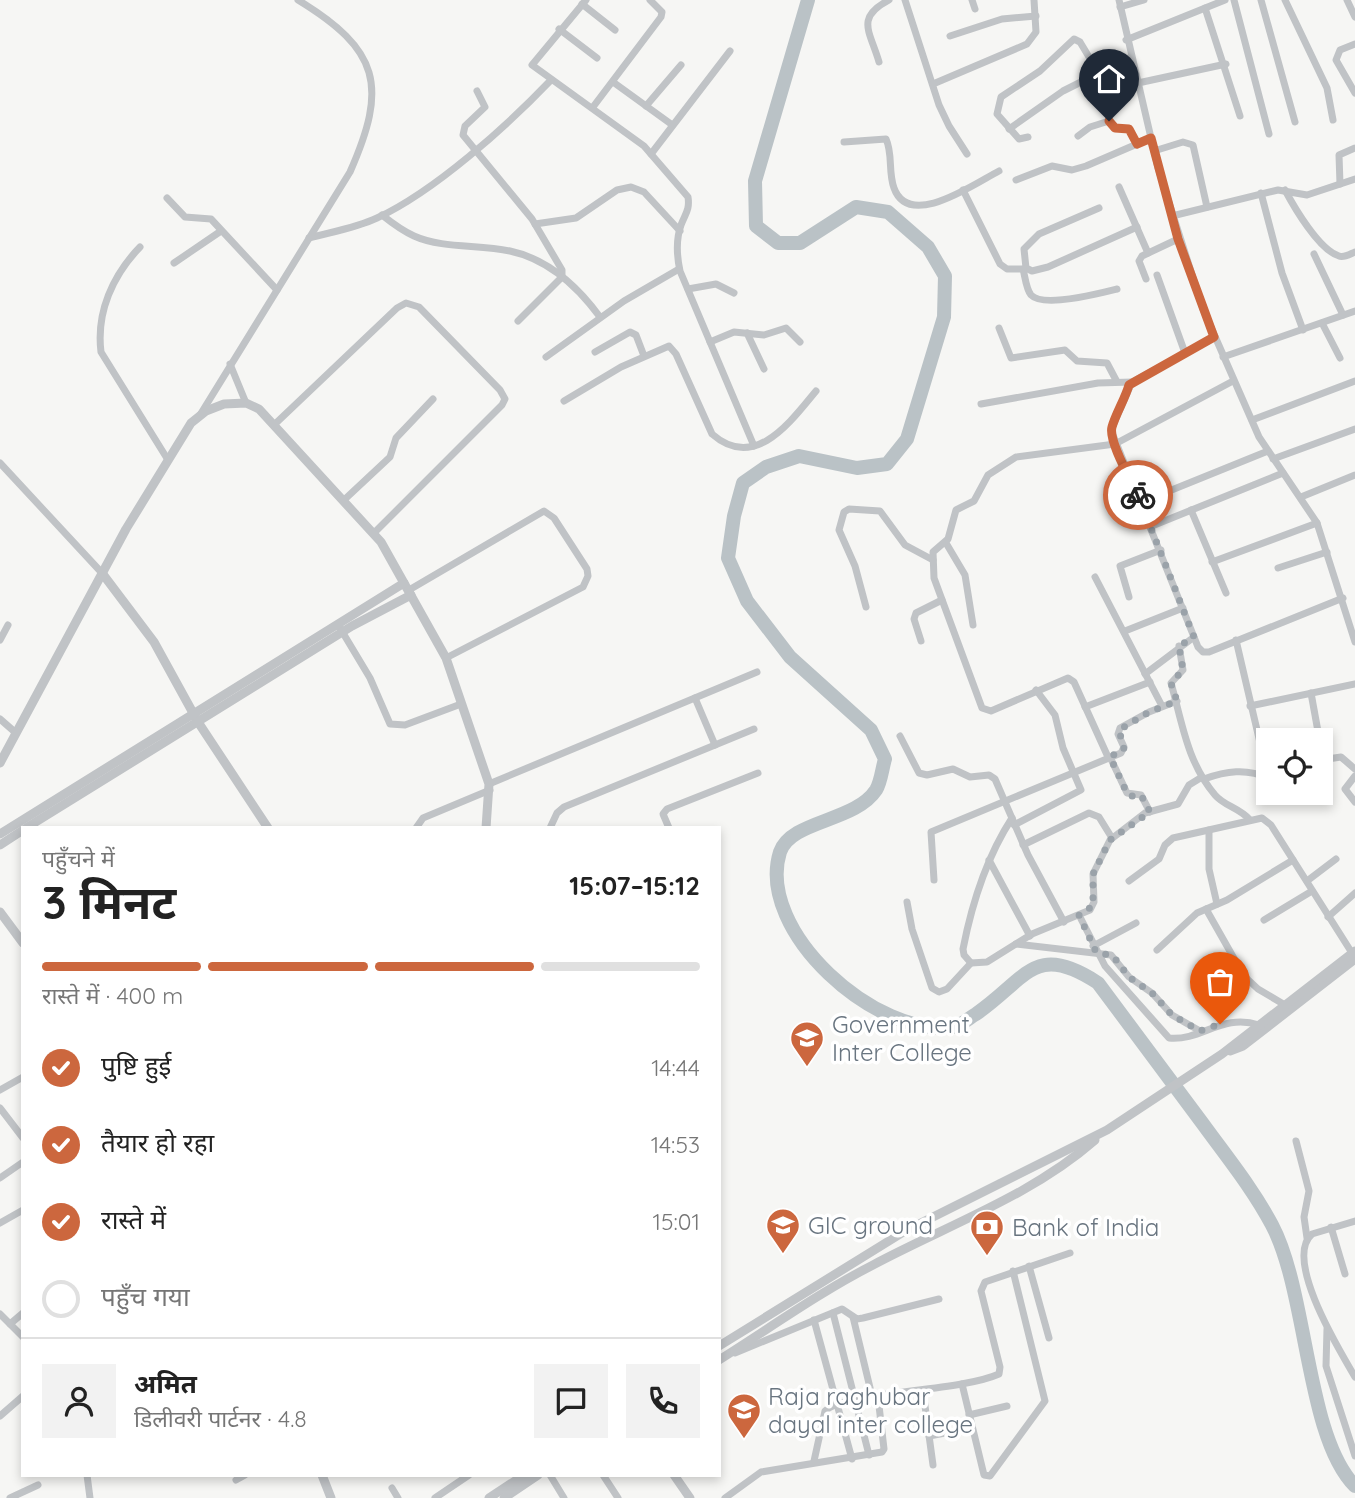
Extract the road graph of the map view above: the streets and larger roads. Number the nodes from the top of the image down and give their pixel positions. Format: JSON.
{"nodes":[{"id":1,"x":298,"y":0,"type":"edge"},
{"id":2,"x":650,"y":0,"type":"edge"},
{"id":3,"x":889,"y":0,"type":"edge"},
{"id":4,"x":905,"y":0,"type":"edge"},
{"id":5,"x":972,"y":0,"type":"edge"},
{"id":6,"x":1034,"y":0,"type":"edge"},
{"id":7,"x":1144,"y":0,"type":"edge"},
{"id":8,"x":1225,"y":0,"type":"edge"},
{"id":9,"x":1234,"y":0,"type":"edge"},
{"id":10,"x":1261,"y":0,"type":"edge"},
{"id":11,"x":1285,"y":0,"type":"edge"},
{"id":12,"x":1347,"y":0,"type":"edge"},
{"id":13,"x":584,"y":2,"type":"edge"},
{"id":14,"x":1120,"y":4,"type":"edge"},
{"id":15,"x":1205,"y":8,"type":"junction"},
{"id":16,"x":975,"y":9,"type":"dead end"},
{"id":17,"x":1036,"y":16,"type":"junction"},
{"id":18,"x":1355,"y":17,"type":"edge"},
{"id":19,"x":559,"y":29,"type":"junction"},
{"id":20,"x":615,"y":30,"type":"dead end"},
{"id":21,"x":950,"y":36,"type":"dead end"},
{"id":22,"x":1126,"y":40,"type":"junction"},
{"id":23,"x":1355,"y":44,"type":"edge"},
{"id":24,"x":730,"y":51,"type":"dead end"},
{"id":25,"x":1131,"y":57,"type":"junction"},
{"id":26,"x":597,"y":58,"type":"dead end"},
{"id":27,"x":879,"y":62,"type":"dead end"},
{"id":28,"x":1226,"y":64,"type":"junction"},
{"id":29,"x":681,"y":65,"type":"dead end"},
{"id":30,"x":1098,"y":72,"type":"junction"},
{"id":31,"x":551,"y":80,"type":"junction"},
{"id":32,"x":613,"y":82,"type":"junction"},
{"id":33,"x":1138,"y":83,"type":"junction"},
{"id":34,"x":933,"y":84,"type":"junction"},
{"id":35,"x":477,"y":91,"type":"dead end"},
{"id":36,"x":1355,"y":92,"type":"edge"},
{"id":37,"x":646,"y":106,"type":"junction"},
{"id":38,"x":593,"y":107,"type":"junction"},
{"id":39,"x":1240,"y":116,"type":"dead end"},
{"id":40,"x":1333,"y":120,"type":"dead end"},
{"id":41,"x":1295,"y":122,"type":"dead end"},
{"id":42,"x":671,"y":124,"type":"junction"},
{"id":43,"x":1009,"y":129,"type":"junction"},
{"id":44,"x":1269,"y":134,"type":"dead end"},
{"id":45,"x":1078,"y":136,"type":"dead end"},
{"id":46,"x":1028,"y":137,"type":"dead end"},
{"id":47,"x":1151,"y":138,"type":"junction"},
{"id":48,"x":844,"y":142,"type":"dead end"},
{"id":49,"x":1137,"y":144,"type":"junction"},
{"id":50,"x":1355,"y":148,"type":"edge"},
{"id":51,"x":474,"y":151,"type":"junction"},
{"id":52,"x":1154,"y":151,"type":"junction"},
{"id":53,"x":967,"y":154,"type":"dead end"},
{"id":54,"x":651,"y":155,"type":"junction"},
{"id":55,"x":999,"y":171,"type":"dead end"},
{"id":56,"x":1355,"y":179,"type":"edge"},
{"id":57,"x":1016,"y":180,"type":"dead end"},
{"id":58,"x":1340,"y":184,"type":"junction"},
{"id":59,"x":1119,"y":187,"type":"dead end"},
{"id":60,"x":963,"y":190,"type":"junction"},
{"id":61,"x":1284,"y":190,"type":"junction"},
{"id":62,"x":1261,"y":193,"type":"junction"},
{"id":63,"x":167,"y":198,"type":"dead end"},
{"id":64,"x":1207,"y":207,"type":"junction"},
{"id":65,"x":1099,"y":208,"type":"dead end"},
{"id":66,"x":382,"y":215,"type":"junction"},
{"id":67,"x":1172,"y":216,"type":"junction"},
{"id":68,"x":535,"y":225,"type":"junction"},
{"id":69,"x":1137,"y":228,"type":"junction"},
{"id":70,"x":680,"y":230,"type":"junction"},
{"id":71,"x":221,"y":231,"type":"junction"},
{"id":72,"x":309,"y":239,"type":"junction"},
{"id":73,"x":1178,"y":239,"type":"junction"},
{"id":74,"x":140,"y":247,"type":"dead end"},
{"id":75,"x":1355,"y":252,"type":"edge"},
{"id":76,"x":1148,"y":253,"type":"junction"},
{"id":77,"x":1314,"y":254,"type":"dead end"},
{"id":78,"x":174,"y":263,"type":"dead end"},
{"id":79,"x":680,"y":269,"type":"junction"},
{"id":80,"x":1025,"y":269,"type":"junction"},
{"id":81,"x":1157,"y":275,"type":"dead end"},
{"id":82,"x":562,"y":276,"type":"junction"},
{"id":83,"x":1146,"y":279,"type":"dead end"},
{"id":84,"x":688,"y":289,"type":"junction"},
{"id":85,"x":1117,"y":289,"type":"dead end"},
{"id":86,"x":277,"y":290,"type":"junction"},
{"id":87,"x":734,"y":293,"type":"dead end"},
{"id":88,"x":1355,"y":311,"type":"edge"},
{"id":89,"x":1343,"y":315,"type":"junction"},
{"id":90,"x":600,"y":317,"type":"junction"},
{"id":91,"x":518,"y":321,"type":"dead end"},
{"id":92,"x":1322,"y":323,"type":"junction"},
{"id":93,"x":999,"y":328,"type":"dead end"},
{"id":94,"x":1303,"y":330,"type":"junction"},
{"id":95,"x":747,"y":333,"type":"junction"},
{"id":96,"x":1214,"y":337,"type":"junction"},
{"id":97,"x":710,"y":342,"type":"junction"},
{"id":98,"x":800,"y":342,"type":"dead end"},
{"id":99,"x":594,"y":352,"type":"dead end"},
{"id":100,"x":1185,"y":353,"type":"junction"},
{"id":101,"x":645,"y":356,"type":"junction"},
{"id":102,"x":1223,"y":356,"type":"junction"},
{"id":103,"x":546,"y":357,"type":"dead end"},
{"id":104,"x":1340,"y":358,"type":"dead end"},
{"id":105,"x":230,"y":364,"type":"junction"},
{"id":106,"x":764,"y":369,"type":"dead end"},
{"id":107,"x":1116,"y":380,"type":"junction"},
{"id":108,"x":1355,"y":380,"type":"edge"},
{"id":109,"x":1233,"y":381,"type":"junction"},
{"id":110,"x":1132,"y":382,"type":"junction"},
{"id":111,"x":816,"y":391,"type":"dead end"},
{"id":112,"x":433,"y":399,"type":"dead end"},
{"id":113,"x":564,"y":401,"type":"dead end"},
{"id":114,"x":246,"y":403,"type":"junction"},
{"id":115,"x":981,"y":404,"type":"dead end"},
{"id":116,"x":199,"y":415,"type":"junction"},
{"id":117,"x":1252,"y":420,"type":"junction"},
{"id":118,"x":275,"y":424,"type":"junction"},
{"id":119,"x":1355,"y":429,"type":"edge"},
{"id":120,"x":1115,"y":444,"type":"junction"},
{"id":121,"x":754,"y":446,"type":"junction"},
{"id":122,"x":1270,"y":455,"type":"junction"},
{"id":123,"x":169,"y":460,"type":"junction"},
{"id":124,"x":0,"y":463,"type":"edge"},
{"id":125,"x":1283,"y":473,"type":"junction"},
{"id":126,"x":1355,"y":475,"type":"edge"},
{"id":127,"x":1301,"y":497,"type":"junction"},
{"id":128,"x":344,"y":500,"type":"junction"},
{"id":129,"x":1142,"y":502,"type":"junction"},
{"id":130,"x":1191,"y":510,"type":"junction"},
{"id":131,"x":1317,"y":523,"type":"junction"},
{"id":132,"x":1152,"y":526,"type":"junction"},
{"id":133,"x":373,"y":534,"type":"junction"},
{"id":134,"x":947,"y":542,"type":"junction"},
{"id":135,"x":1161,"y":550,"type":"junction"},
{"id":136,"x":1327,"y":552,"type":"junction"},
{"id":137,"x":933,"y":560,"type":"junction"},
{"id":138,"x":1212,"y":562,"type":"junction"},
{"id":139,"x":1278,"y":568,"type":"dead end"},
{"id":140,"x":102,"y":573,"type":"junction"},
{"id":141,"x":1095,"y":577,"type":"dead end"},
{"id":142,"x":408,"y":589,"type":"junction"},
{"id":143,"x":1226,"y":593,"type":"dead end"},
{"id":144,"x":1129,"y":597,"type":"dead end"},
{"id":145,"x":1343,"y":598,"type":"junction"},
{"id":146,"x":942,"y":600,"type":"junction"},
{"id":147,"x":866,"y":607,"type":"dead end"},
{"id":148,"x":1184,"y":608,"type":"junction"},
{"id":149,"x":8,"y":625,"type":"dead end"},
{"id":150,"x":974,"y":625,"type":"dead end"},
{"id":151,"x":340,"y":628,"type":"junction"},
{"id":152,"x":1125,"y":631,"type":"junction"},
{"id":153,"x":1194,"y":637,"type":"junction"},
{"id":154,"x":0,"y":640,"type":"edge"},
{"id":155,"x":1236,"y":640,"type":"junction"},
{"id":156,"x":921,"y":641,"type":"dead end"},
{"id":157,"x":1355,"y":642,"type":"edge"},
{"id":158,"x":1179,"y":646,"type":"junction"},
{"id":159,"x":446,"y":658,"type":"junction"},
{"id":160,"x":757,"y":672,"type":"dead end"},
{"id":161,"x":1145,"y":674,"type":"junction"},
{"id":162,"x":1150,"y":682,"type":"junction"},
{"id":163,"x":1355,"y":684,"type":"edge"},
{"id":164,"x":1036,"y":690,"type":"junction"},
{"id":165,"x":1311,"y":693,"type":"junction"},
{"id":166,"x":695,"y":698,"type":"junction"},
{"id":167,"x":1177,"y":701,"type":"junction"},
{"id":168,"x":461,"y":704,"type":"junction"},
{"id":169,"x":1162,"y":706,"type":"junction"},
{"id":170,"x":1250,"y":706,"type":"junction"},
{"id":171,"x":1085,"y":707,"type":"junction"},
{"id":172,"x":196,"y":718,"type":"junction"},
{"id":173,"x":0,"y":719,"type":"edge"},
{"id":174,"x":1317,"y":728,"type":"edge"},
{"id":175,"x":754,"y":729,"type":"dead end"},
{"id":176,"x":1256,"y":730,"type":"edge"},
{"id":177,"x":16,"y":733,"type":"junction"},
{"id":178,"x":901,"y":736,"type":"dead end"},
{"id":179,"x":715,"y":745,"type":"junction"},
{"id":180,"x":1109,"y":757,"type":"junction"},
{"id":181,"x":1333,"y":758,"type":"edge"},
{"id":182,"x":0,"y":763,"type":"edge"},
{"id":183,"x":1355,"y":769,"type":"edge"},
{"id":184,"x":758,"y":772,"type":"dead end"},
{"id":185,"x":1074,"y":773,"type":"junction"},
{"id":186,"x":1256,"y":773,"type":"edge"},
{"id":187,"x":1355,"y":776,"type":"edge"},
{"id":188,"x":1203,"y":778,"type":"junction"},
{"id":189,"x":489,"y":787,"type":"junction"},
{"id":190,"x":1004,"y":802,"type":"junction"},
{"id":191,"x":1355,"y":802,"type":"edge"},
{"id":192,"x":1150,"y":812,"type":"junction"},
{"id":193,"x":1250,"y":820,"type":"junction"},
{"id":194,"x":1013,"y":822,"type":"junction"},
{"id":195,"x":29,"y":826,"type":"edge"},
{"id":196,"x":267,"y":826,"type":"edge"},
{"id":197,"x":417,"y":826,"type":"edge"},
{"id":198,"x":486,"y":826,"type":"edge"},
{"id":199,"x":551,"y":826,"type":"edge"},
{"id":200,"x":668,"y":826,"type":"edge"},
{"id":201,"x":1209,"y":830,"type":"junction"},
{"id":202,"x":21,"y":831,"type":"edge"},
{"id":203,"x":0,"y":834,"type":"edge"},
{"id":204,"x":1112,"y":838,"type":"junction"},
{"id":205,"x":0,"y":845,"type":"edge"},
{"id":206,"x":1023,"y":845,"type":"junction"},
{"id":207,"x":1336,"y":859,"type":"dead end"},
{"id":208,"x":989,"y":860,"type":"junction"},
{"id":209,"x":1293,"y":860,"type":"junction"},
{"id":210,"x":934,"y":880,"type":"dead end"},
{"id":211,"x":1129,"y":881,"type":"dead end"},
{"id":212,"x":1307,"y":881,"type":"junction"},
{"id":213,"x":1312,"y":891,"type":"junction"},
{"id":214,"x":1355,"y":893,"type":"edge"},
{"id":215,"x":907,"y":902,"type":"dead end"},
{"id":216,"x":1217,"y":904,"type":"junction"},
{"id":217,"x":1206,"y":909,"type":"junction"},
{"id":218,"x":0,"y":912,"type":"edge"},
{"id":219,"x":1079,"y":915,"type":"junction"},
{"id":220,"x":1328,"y":917,"type":"junction"},
{"id":221,"x":1264,"y":920,"type":"dead end"},
{"id":222,"x":1064,"y":922,"type":"junction"},
{"id":223,"x":1136,"y":923,"type":"dead end"},
{"id":224,"x":1030,"y":936,"type":"junction"},
{"id":225,"x":21,"y":940,"type":"edge"},
{"id":226,"x":1016,"y":944,"type":"junction"},
{"id":227,"x":1095,"y":949,"type":"junction"},
{"id":228,"x":1157,"y":950,"type":"dead end"},
{"id":229,"x":1354,"y":954,"type":"edge"},
{"id":230,"x":971,"y":963,"type":"junction"},
{"id":231,"x":1285,"y":1005,"type":"junction"},
{"id":232,"x":1259,"y":1025,"type":"junction"},
{"id":233,"x":1200,"y":1031,"type":"junction"},
{"id":234,"x":1222,"y":1055,"type":"junction"},
{"id":235,"x":21,"y":1081,"type":"edge"},
{"id":236,"x":0,"y":1090,"type":"edge"},
{"id":237,"x":0,"y":1108,"type":"edge"},
{"id":238,"x":1107,"y":1130,"type":"junction"},
{"id":239,"x":21,"y":1135,"type":"edge"},
{"id":240,"x":1296,"y":1141,"type":"dead end"},
{"id":241,"x":21,"y":1163,"type":"edge"},
{"id":242,"x":0,"y":1178,"type":"edge"},
{"id":243,"x":21,"y":1211,"type":"edge"},
{"id":244,"x":1355,"y":1221,"type":"edge"},
{"id":245,"x":0,"y":1223,"type":"edge"},
{"id":246,"x":1331,"y":1227,"type":"junction"},
{"id":247,"x":1307,"y":1238,"type":"junction"},
{"id":248,"x":1070,"y":1253,"type":"dead end"},
{"id":249,"x":1029,"y":1266,"type":"junction"},
{"id":250,"x":1013,"y":1272,"type":"junction"},
{"id":251,"x":1345,"y":1275,"type":"dead end"},
{"id":252,"x":939,"y":1299,"type":"dead end"},
{"id":253,"x":833,"y":1313,"type":"junction"},
{"id":254,"x":0,"y":1314,"type":"edge"},
{"id":255,"x":21,"y":1315,"type":"edge"},
{"id":256,"x":853,"y":1317,"type":"junction"},
{"id":257,"x":814,"y":1320,"type":"junction"},
{"id":258,"x":10,"y":1324,"type":"junction"},
{"id":259,"x":1327,"y":1327,"type":"junction"},
{"id":260,"x":21,"y":1335,"type":"edge"},
{"id":261,"x":1049,"y":1338,"type":"dead end"},
{"id":262,"x":721,"y":1345,"type":"edge"},
{"id":263,"x":722,"y":1359,"type":"edge"},
{"id":264,"x":1355,"y":1377,"type":"edge"},
{"id":265,"x":962,"y":1384,"type":"junction"},
{"id":266,"x":923,"y":1391,"type":"junction"},
{"id":267,"x":875,"y":1396,"type":"junction"},
{"id":268,"x":21,"y":1398,"type":"edge"},
{"id":269,"x":855,"y":1400,"type":"junction"},
{"id":270,"x":839,"y":1403,"type":"junction"},
{"id":271,"x":1007,"y":1406,"type":"dead end"},
{"id":272,"x":969,"y":1415,"type":"junction"},
{"id":273,"x":0,"y":1416,"type":"edge"},
{"id":274,"x":972,"y":1427,"type":"junction"},
{"id":275,"x":929,"y":1436,"type":"junction"},
{"id":276,"x":869,"y":1455,"type":"junction"},
{"id":277,"x":1355,"y":1456,"type":"edge"},
{"id":278,"x":852,"y":1459,"type":"junction"},
{"id":279,"x":814,"y":1461,"type":"junction"},
{"id":280,"x":933,"y":1465,"type":"dead end"},
{"id":281,"x":87,"y":1477,"type":"edge"},
{"id":282,"x":241,"y":1477,"type":"edge"},
{"id":283,"x":323,"y":1477,"type":"edge"},
{"id":284,"x":466,"y":1477,"type":"edge"},
{"id":285,"x":518,"y":1477,"type":"edge"},
{"id":286,"x":535,"y":1477,"type":"edge"},
{"id":287,"x":551,"y":1477,"type":"edge"},
{"id":288,"x":604,"y":1477,"type":"edge"},
{"id":289,"x":675,"y":1477,"type":"edge"},
{"id":290,"x":236,"y":1480,"type":"dead end"},
{"id":291,"x":38,"y":1485,"type":"dead end"},
{"id":292,"x":392,"y":1488,"type":"dead end"},
{"id":293,"x":10,"y":1498,"type":"edge"},
{"id":294,"x":90,"y":1498,"type":"edge"},
{"id":295,"x":331,"y":1498,"type":"edge"},
{"id":296,"x":398,"y":1498,"type":"edge"},
{"id":297,"x":435,"y":1498,"type":"edge"},
{"id":298,"x":489,"y":1498,"type":"edge"},
{"id":299,"x":503,"y":1498,"type":"edge"},
{"id":300,"x":564,"y":1498,"type":"edge"},
{"id":301,"x":618,"y":1498,"type":"edge"},
{"id":302,"x":690,"y":1498,"type":"edge"},
{"id":303,"x":724,"y":1498,"type":"edge"}],
"edges":[{"from":1,"to":72,"type":"street"},
{"from":2,"to":32,"type":"street"},
{"from":3,"to":27,"type":"street"},
{"from":4,"to":34,"type":"street"},
{"from":5,"to":16,"type":"street"},
{"from":6,"to":17,"type":"street"},
{"from":7,"to":14,"type":"street"},
{"from":8,"to":15,"type":"street"},
{"from":9,"to":44,"type":"street"},
{"from":10,"to":41,"type":"street"},
{"from":11,"to":40,"type":"street"},
{"from":12,"to":18,"type":"street"},
{"from":13,"to":19,"type":"street"},
{"from":13,"to":20,"type":"street"},
{"from":14,"to":22,"type":"street"},
{"from":15,"to":22,"type":"street"},
{"from":15,"to":28,"type":"street"},
{"from":17,"to":21,"type":"street"},
{"from":17,"to":34,"type":"street"},
{"from":19,"to":26,"type":"street"},
{"from":19,"to":31,"type":"street"},
{"from":22,"to":25,"type":"street"},
{"from":23,"to":36,"type":"street"},
{"from":24,"to":42,"type":"street"},
{"from":25,"to":30,"type":"street"},
{"from":25,"to":33,"type":"street"},
{"from":28,"to":33,"type":"street"},
{"from":28,"to":39,"type":"street"},
{"from":29,"to":37,"type":"street"},
{"from":30,"to":43,"type":"street"},
{"from":30,"to":43,"type":"street"},
{"from":31,"to":38,"type":"street"},
{"from":31,"to":51,"type":"street"},
{"from":32,"to":37,"type":"street"},
{"from":32,"to":38,"type":"street"},
{"from":33,"to":47,"type":"street"},
{"from":34,"to":53,"type":"street"},
{"from":35,"to":51,"type":"street"},
{"from":37,"to":42,"type":"street"},
{"from":38,"to":54,"type":"street"},
{"from":42,"to":54,"type":"street"},
{"from":43,"to":46,"type":"street"},
{"from":45,"to":49,"type":"street"},
{"from":47,"to":49,"type":"street"},
{"from":47,"to":52,"type":"street"},
{"from":48,"to":60,"type":"street"},
{"from":49,"to":57,"type":"street"},
{"from":50,"to":58,"type":"street"},
{"from":51,"to":66,"type":"street"},
{"from":51,"to":68,"type":"street"},
{"from":52,"to":64,"type":"street"},
{"from":52,"to":67,"type":"street"},
{"from":54,"to":70,"type":"street"},
{"from":55,"to":60,"type":"street"},
{"from":56,"to":58,"type":"street"},
{"from":58,"to":61,"type":"street"},
{"from":59,"to":69,"type":"street"},
{"from":60,"to":80,"type":"street"},
{"from":61,"to":62,"type":"street"},
{"from":61,"to":75,"type":"street"},
{"from":62,"to":64,"type":"street"},
{"from":62,"to":94,"type":"street"},
{"from":63,"to":71,"type":"street"},
{"from":64,"to":67,"type":"street"},
{"from":65,"to":80,"type":"street"},
{"from":66,"to":72,"type":"street"},
{"from":66,"to":82,"type":"street"},
{"from":67,"to":73,"type":"street"},
{"from":68,"to":70,"type":"street"},
{"from":68,"to":82,"type":"street"},
{"from":69,"to":76,"type":"street"},
{"from":69,"to":80,"type":"street"},
{"from":70,"to":79,"type":"street"},
{"from":71,"to":78,"type":"street"},
{"from":71,"to":86,"type":"street"},
{"from":72,"to":86,"type":"street"},
{"from":73,"to":76,"type":"street"},
{"from":73,"to":96,"type":"street"},
{"from":74,"to":123,"type":"street"},
{"from":76,"to":83,"type":"street"},
{"from":77,"to":89,"type":"street"},
{"from":79,"to":84,"type":"street"},
{"from":79,"to":90,"type":"street"},
{"from":80,"to":85,"type":"street"},
{"from":81,"to":100,"type":"street"},
{"from":82,"to":90,"type":"street"},
{"from":82,"to":91,"type":"street"},
{"from":84,"to":87,"type":"street"},
{"from":84,"to":97,"type":"street"},
{"from":86,"to":105,"type":"street"},
{"from":88,"to":89,"type":"street"},
{"from":89,"to":92,"type":"street"},
{"from":90,"to":103,"type":"street"},
{"from":92,"to":94,"type":"street"},
{"from":92,"to":104,"type":"street"},
{"from":93,"to":107,"type":"street"},
{"from":94,"to":102,"type":"street"},
{"from":95,"to":97,"type":"street"},
{"from":95,"to":98,"type":"street"},
{"from":95,"to":106,"type":"street"},
{"from":96,"to":100,"type":"street"},
{"from":96,"to":102,"type":"street"},
{"from":97,"to":121,"type":"street"},
{"from":99,"to":101,"type":"street"},
{"from":100,"to":110,"type":"street"},
{"from":101,"to":113,"type":"street"},
{"from":101,"to":121,"type":"street"},
{"from":102,"to":109,"type":"street"},
{"from":105,"to":114,"type":"street"},
{"from":105,"to":116,"type":"street"},
{"from":107,"to":110,"type":"street"},
{"from":107,"to":115,"type":"street"},
{"from":108,"to":117,"type":"street"},
{"from":109,"to":117,"type":"street"},
{"from":109,"to":120,"type":"street"},
{"from":110,"to":120,"type":"street"},
{"from":111,"to":121,"type":"street"},
{"from":112,"to":128,"type":"street"},
{"from":114,"to":116,"type":"street"},
{"from":114,"to":118,"type":"street"},
{"from":116,"to":123,"type":"street"},
{"from":117,"to":122,"type":"street"},
{"from":118,"to":128,"type":"street"},
{"from":118,"to":133,"type":"street"},
{"from":119,"to":122,"type":"street"},
{"from":120,"to":129,"type":"street"},
{"from":120,"to":134,"type":"street"},
{"from":122,"to":125,"type":"street"},
{"from":122,"to":129,"type":"street"},
{"from":123,"to":140,"type":"street"},
{"from":124,"to":140,"type":"street"},
{"from":125,"to":127,"type":"street"},
{"from":125,"to":130,"type":"street"},
{"from":126,"to":127,"type":"street"},
{"from":127,"to":131,"type":"street"},
{"from":128,"to":133,"type":"street"},
{"from":129,"to":132,"type":"street"},
{"from":130,"to":132,"type":"street"},
{"from":130,"to":138,"type":"street"},
{"from":131,"to":136,"type":"street"},
{"from":131,"to":138,"type":"street"},
{"from":132,"to":135,"type":"street"},
{"from":133,"to":142,"type":"street"},
{"from":134,"to":137,"type":"street"},
{"from":134,"to":150,"type":"street"},
{"from":135,"to":144,"type":"street"},
{"from":135,"to":148,"type":"street"},
{"from":136,"to":139,"type":"street"},
{"from":136,"to":145,"type":"street"},
{"from":137,"to":146,"type":"street"},
{"from":137,"to":147,"type":"street"},
{"from":138,"to":143,"type":"street"},
{"from":140,"to":172,"type":"street"},
{"from":140,"to":177,"type":"street"},
{"from":141,"to":152,"type":"street"},
{"from":142,"to":151,"type":"street"},
{"from":142,"to":151,"type":"street"},
{"from":142,"to":159,"type":"street"},
{"from":142,"to":159,"type":"street"},
{"from":145,"to":155,"type":"street"},
{"from":145,"to":157,"type":"street"},
{"from":146,"to":156,"type":"street"},
{"from":146,"to":164,"type":"street"},
{"from":148,"to":152,"type":"street"},
{"from":148,"to":153,"type":"street"},
{"from":149,"to":154,"type":"street"},
{"from":151,"to":168,"type":"street"},
{"from":151,"to":172,"type":"street"},
{"from":152,"to":161,"type":"street"},
{"from":153,"to":155,"type":"street"},
{"from":153,"to":158,"type":"street"},
{"from":155,"to":170,"type":"street"},
{"from":158,"to":161,"type":"street"},
{"from":158,"to":167,"type":"street"},
{"from":159,"to":168,"type":"street"},
{"from":160,"to":166,"type":"street"},
{"from":161,"to":162,"type":"street"},
{"from":162,"to":169,"type":"street"},
{"from":162,"to":171,"type":"street"},
{"from":163,"to":165,"type":"street"},
{"from":164,"to":171,"type":"street"},
{"from":164,"to":185,"type":"street"},
{"from":165,"to":170,"type":"street"},
{"from":165,"to":174,"type":"street"},
{"from":166,"to":179,"type":"street"},
{"from":166,"to":189,"type":"street"},
{"from":167,"to":169,"type":"street"},
{"from":167,"to":188,"type":"street"},
{"from":168,"to":189,"type":"street"},
{"from":169,"to":180,"type":"street"},
{"from":170,"to":176,"type":"street"},
{"from":171,"to":180,"type":"street"},
{"from":172,"to":195,"type":"street"},
{"from":172,"to":196,"type":"street"},
{"from":172,"to":203,"type":"street"},
{"from":173,"to":177,"type":"street"},
{"from":175,"to":179,"type":"street"},
{"from":177,"to":182,"type":"street"},
{"from":178,"to":190,"type":"street"},
{"from":179,"to":199,"type":"street"},
{"from":180,"to":185,"type":"street"},
{"from":180,"to":192,"type":"street"},
{"from":181,"to":183,"type":"street"},
{"from":184,"to":200,"type":"street"},
{"from":185,"to":190,"type":"street"},
{"from":185,"to":194,"type":"street"},
{"from":186,"to":188,"type":"street"},
{"from":187,"to":191,"type":"street"},
{"from":188,"to":192,"type":"street"},
{"from":188,"to":193,"type":"street"},
{"from":189,"to":197,"type":"street"},
{"from":189,"to":198,"type":"street"},
{"from":190,"to":194,"type":"street"},
{"from":190,"to":210,"type":"street"},
{"from":192,"to":204,"type":"street"},
{"from":193,"to":201,"type":"street"},
{"from":193,"to":209,"type":"street"},
{"from":194,"to":206,"type":"street"},
{"from":194,"to":208,"type":"street"},
{"from":201,"to":211,"type":"street"},
{"from":201,"to":216,"type":"street"},
{"from":202,"to":205,"type":"street"},
{"from":204,"to":206,"type":"street"},
{"from":204,"to":219,"type":"street"},
{"from":206,"to":222,"type":"street"},
{"from":207,"to":212,"type":"street"},
{"from":208,"to":224,"type":"street"},
{"from":208,"to":230,"type":"street"},
{"from":209,"to":212,"type":"street"},
{"from":209,"to":216,"type":"street"},
{"from":212,"to":213,"type":"street"},
{"from":213,"to":220,"type":"street"},
{"from":213,"to":221,"type":"street"},
{"from":214,"to":220,"type":"street"},
{"from":215,"to":230,"type":"street"},
{"from":216,"to":217,"type":"street"},
{"from":217,"to":228,"type":"street"},
{"from":217,"to":231,"type":"street"},
{"from":218,"to":225,"type":"street"},
{"from":219,"to":222,"type":"street"},
{"from":219,"to":227,"type":"street"},
{"from":220,"to":229,"type":"street"},
{"from":222,"to":224,"type":"street"},
{"from":223,"to":227,"type":"street"},
{"from":224,"to":226,"type":"street"},
{"from":226,"to":227,"type":"street"},
{"from":226,"to":230,"type":"street"},
{"from":227,"to":233,"type":"street"},
{"from":227,"to":233,"type":"street"},
{"from":229,"to":231,"type":"street"},
{"from":229,"to":234,"type":"street"},
{"from":231,"to":232,"type":"street"},
{"from":232,"to":233,"type":"street"},
{"from":232,"to":234,"type":"street"},
{"from":234,"to":238,"type":"street"},
{"from":235,"to":236,"type":"street"},
{"from":237,"to":239,"type":"street"},
{"from":238,"to":262,"type":"street"},
{"from":238,"to":263,"type":"street"},
{"from":240,"to":247,"type":"street"},
{"from":241,"to":242,"type":"street"},
{"from":243,"to":245,"type":"street"},
{"from":244,"to":246,"type":"street"},
{"from":246,"to":247,"type":"street"},
{"from":246,"to":251,"type":"street"},
{"from":247,"to":259,"type":"street"},
{"from":248,"to":249,"type":"street"},
{"from":249,"to":250,"type":"street"},
{"from":249,"to":261,"type":"street"},
{"from":250,"to":265,"type":"street"},
{"from":250,"to":274,"type":"street"},
{"from":252,"to":256,"type":"street"},
{"from":253,"to":256,"type":"street"},
{"from":253,"to":257,"type":"street"},
{"from":253,"to":269,"type":"street"},
{"from":254,"to":258,"type":"street"},
{"from":255,"to":258,"type":"street"},
{"from":256,"to":267,"type":"street"},
{"from":257,"to":263,"type":"street"},
{"from":257,"to":270,"type":"street"},
{"from":258,"to":260,"type":"street"},
{"from":259,"to":264,"type":"street"},
{"from":259,"to":277,"type":"street"},
{"from":265,"to":266,"type":"street"},
{"from":265,"to":272,"type":"street"},
{"from":266,"to":267,"type":"street"},
{"from":266,"to":275,"type":"street"},
{"from":267,"to":269,"type":"street"},
{"from":267,"to":276,"type":"street"},
{"from":268,"to":273,"type":"street"},
{"from":269,"to":270,"type":"street"},
{"from":269,"to":276,"type":"street"},
{"from":270,"to":278,"type":"street"},
{"from":270,"to":279,"type":"street"},
{"from":271,"to":272,"type":"street"},
{"from":272,"to":274,"type":"street"},
{"from":274,"to":275,"type":"street"},
{"from":275,"to":280,"type":"street"},
{"from":276,"to":278,"type":"street"},
{"from":278,"to":279,"type":"street"},
{"from":279,"to":303,"type":"street"},
{"from":281,"to":294,"type":"street"},
{"from":282,"to":290,"type":"street"},
{"from":283,"to":295,"type":"street"},
{"from":284,"to":297,"type":"street"},
{"from":285,"to":298,"type":"street"},
{"from":286,"to":299,"type":"street"},
{"from":287,"to":300,"type":"street"},
{"from":288,"to":301,"type":"street"},
{"from":289,"to":302,"type":"street"},
{"from":291,"to":293,"type":"street"},
{"from":292,"to":296,"type":"street"}]}
